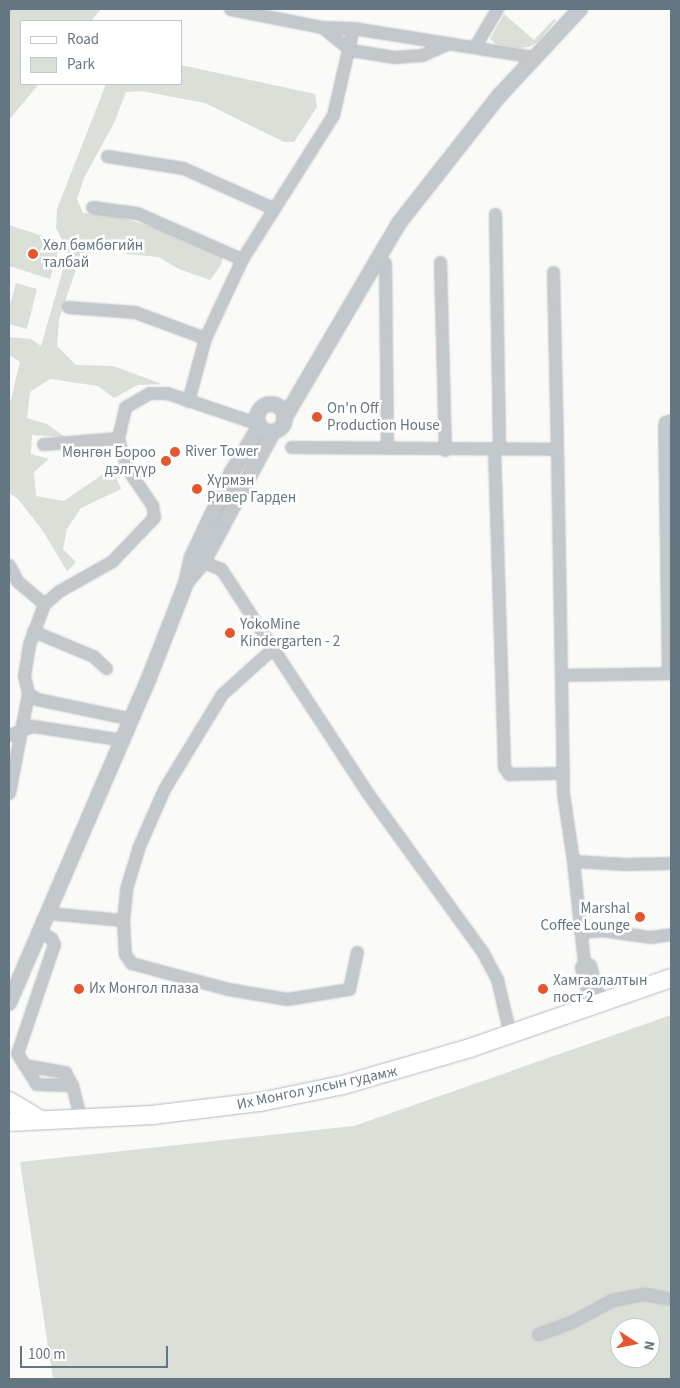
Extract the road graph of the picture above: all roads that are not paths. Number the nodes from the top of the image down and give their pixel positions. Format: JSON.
{"nodes":[{"id":1,"x":230,"y":9,"type":"edge"},
{"id":2,"x":497,"y":9,"type":"edge"},
{"id":3,"x":580,"y":9,"type":"edge"},
{"id":4,"x":322,"y":27,"type":"junction"},
{"id":5,"x":353,"y":28,"type":"junction"},
{"id":6,"x":449,"y":43,"type":"junction"},
{"id":7,"x":475,"y":46,"type":"junction"},
{"id":8,"x":350,"y":50,"type":"junction"},
{"id":9,"x":534,"y":57,"type":"junction"},
{"id":10,"x":107,"y":156,"type":"dead end"},
{"id":11,"x":92,"y":207,"type":"dead end"},
{"id":12,"x":273,"y":208,"type":"junction"},
{"id":13,"x":495,"y":214,"type":"dead end"},
{"id":14,"x":242,"y":259,"type":"junction"},
{"id":15,"x":440,"y":262,"type":"dead end"},
{"id":16,"x":385,"y":263,"type":"dead end"},
{"id":17,"x":553,"y":272,"type":"dead end"},
{"id":18,"x":68,"y":307,"type":"dead end"},
{"id":19,"x":205,"y":338,"type":"junction"},
{"id":20,"x":303,"y":390,"type":"junction"},
{"id":21,"x":188,"y":400,"type":"junction"},
{"id":22,"x":277,"y":406,"type":"junction"},
{"id":23,"x":284,"y":419,"type":"junction"},
{"id":24,"x":671,"y":420,"type":"edge"},
{"id":25,"x":259,"y":422,"type":"junction"},
{"id":26,"x":273,"y":432,"type":"junction"},
{"id":27,"x":118,"y":438,"type":"junction"},
{"id":28,"x":43,"y":444,"type":"dead end"},
{"id":29,"x":291,"y":447,"type":"dead end"},
{"id":30,"x":387,"y":448,"type":"junction"},
{"id":31,"x":497,"y":448,"type":"junction"},
{"id":32,"x":557,"y":449,"type":"junction"},
{"id":33,"x":445,"y":450,"type":"junction"},
{"id":34,"x":203,"y":562,"type":"junction"},
{"id":35,"x":9,"y":565,"type":"edge"},
{"id":36,"x":668,"y":572,"type":"edge"},
{"id":37,"x":186,"y":583,"type":"junction"},
{"id":38,"x":44,"y":604,"type":"junction"},
{"id":39,"x":33,"y":631,"type":"junction"},
{"id":40,"x":272,"y":648,"type":"junction"},
{"id":41,"x":106,"y":668,"type":"dead end"},
{"id":42,"x":670,"y":673,"type":"edge"},
{"id":43,"x":561,"y":676,"type":"junction"},
{"id":44,"x":28,"y":693,"type":"junction"},
{"id":45,"x":132,"y":719,"type":"junction"},
{"id":46,"x":21,"y":731,"type":"junction"},
{"id":47,"x":9,"y":735,"type":"edge"},
{"id":48,"x":123,"y":740,"type":"junction"},
{"id":49,"x":563,"y":773,"type":"junction"},
{"id":50,"x":9,"y":792,"type":"edge"},
{"id":51,"x":573,"y":861,"type":"junction"},
{"id":52,"x":671,"y":862,"type":"edge"},
{"id":53,"x":48,"y":914,"type":"junction"},
{"id":54,"x":122,"y":920,"type":"junction"},
{"id":55,"x":40,"y":932,"type":"junction"},
{"id":56,"x":580,"y":932,"type":"junction"},
{"id":57,"x":671,"y":934,"type":"edge"},
{"id":58,"x":357,"y":952,"type":"dead end"},
{"id":59,"x":671,"y":978,"type":"edge"},
{"id":60,"x":9,"y":1003,"type":"edge"},
{"id":61,"x":595,"y":1004,"type":"junction"},
{"id":62,"x":510,"y":1035,"type":"junction"},
{"id":63,"x":24,"y":1066,"type":"junction"},
{"id":64,"x":72,"y":1085,"type":"junction"},
{"id":65,"x":9,"y":1101,"type":"edge"},
{"id":66,"x":81,"y":1121,"type":"junction"},
{"id":67,"x":9,"y":1122,"type":"edge"},
{"id":68,"x":44,"y":1122,"type":"junction"},
{"id":69,"x":671,"y":1298,"type":"edge"},
{"id":70,"x":538,"y":1334,"type":"dead end"}],
"edges":[{"from":1,"to":4,"type":"street"},
{"from":2,"to":7,"type":"street"},
{"from":3,"to":9,"type":"street"},
{"from":4,"to":5,"type":"street"},
{"from":4,"to":8,"type":"street"},
{"from":5,"to":6,"type":"street"},
{"from":5,"to":8,"type":"street"},
{"from":6,"to":7,"type":"street"},
{"from":6,"to":8,"type":"street"},
{"from":7,"to":9,"type":"street"},
{"from":8,"to":12,"type":"street"},
{"from":9,"to":20,"type":"street"},
{"from":10,"to":12,"type":"street"},
{"from":11,"to":14,"type":"street"},
{"from":12,"to":14,"type":"street"},
{"from":13,"to":31,"type":"street"},
{"from":14,"to":19,"type":"street"},
{"from":15,"to":33,"type":"street"},
{"from":16,"to":30,"type":"street"},
{"from":17,"to":32,"type":"street"},
{"from":18,"to":19,"type":"street"},
{"from":19,"to":21,"type":"street"},
{"from":20,"to":22,"type":"street"},
{"from":20,"to":23,"type":"street"},
{"from":21,"to":25,"type":"street"},
{"from":21,"to":27,"type":"street"},
{"from":22,"to":23,"type":"street"},
{"from":22,"to":25,"type":"street"},
{"from":23,"to":26,"type":"street"},
{"from":24,"to":36,"type":"street"},
{"from":25,"to":26,"type":"street"},
{"from":25,"to":37,"type":"street"},
{"from":26,"to":34,"type":"street"},
{"from":27,"to":28,"type":"street"},
{"from":27,"to":38,"type":"street"},
{"from":29,"to":30,"type":"street"},
{"from":30,"to":33,"type":"street"},
{"from":31,"to":32,"type":"street"},
{"from":31,"to":33,"type":"street"},
{"from":31,"to":49,"type":"street"},
{"from":32,"to":43,"type":"street"},
{"from":34,"to":37,"type":"street"},
{"from":34,"to":40,"type":"street"},
{"from":35,"to":38,"type":"street"},
{"from":36,"to":42,"type":"street"},
{"from":37,"to":45,"type":"street"},
{"from":38,"to":39,"type":"street"},
{"from":39,"to":41,"type":"street"},
{"from":39,"to":44,"type":"street"},
{"from":40,"to":54,"type":"street"},
{"from":40,"to":62,"type":"street"},
{"from":42,"to":43,"type":"street"},
{"from":43,"to":49,"type":"street"},
{"from":44,"to":45,"type":"street"},
{"from":44,"to":46,"type":"street"},
{"from":45,"to":48,"type":"street"},
{"from":46,"to":47,"type":"street"},
{"from":46,"to":48,"type":"street"},
{"from":46,"to":50,"type":"street"},
{"from":48,"to":53,"type":"street"},
{"from":49,"to":51,"type":"street"},
{"from":51,"to":52,"type":"street"},
{"from":51,"to":56,"type":"street"},
{"from":53,"to":54,"type":"street"},
{"from":53,"to":55,"type":"street"},
{"from":54,"to":58,"type":"street"},
{"from":55,"to":60,"type":"street"},
{"from":55,"to":63,"type":"street"},
{"from":56,"to":57,"type":"street"},
{"from":56,"to":61,"type":"street"},
{"from":59,"to":61,"type":"main road","name":"Их Монгол улсын гудамж"},
{"from":61,"to":62,"type":"main road","name":"Их Монгол улсын гудамж"},
{"from":62,"to":66,"type":"main road","name":"Их Монгол улсын гудамж"},
{"from":63,"to":64,"type":"street"},
{"from":63,"to":64,"type":"street"},
{"from":64,"to":66,"type":"street"},
{"from":65,"to":68,"type":"main road"},
{"from":66,"to":68,"type":"main road","name":"Их Монгол улсын гудамж"},
{"from":67,"to":68,"type":"main road","name":"Их Монгол улсын гудамж"},
{"from":69,"to":70,"type":"street"}]}
